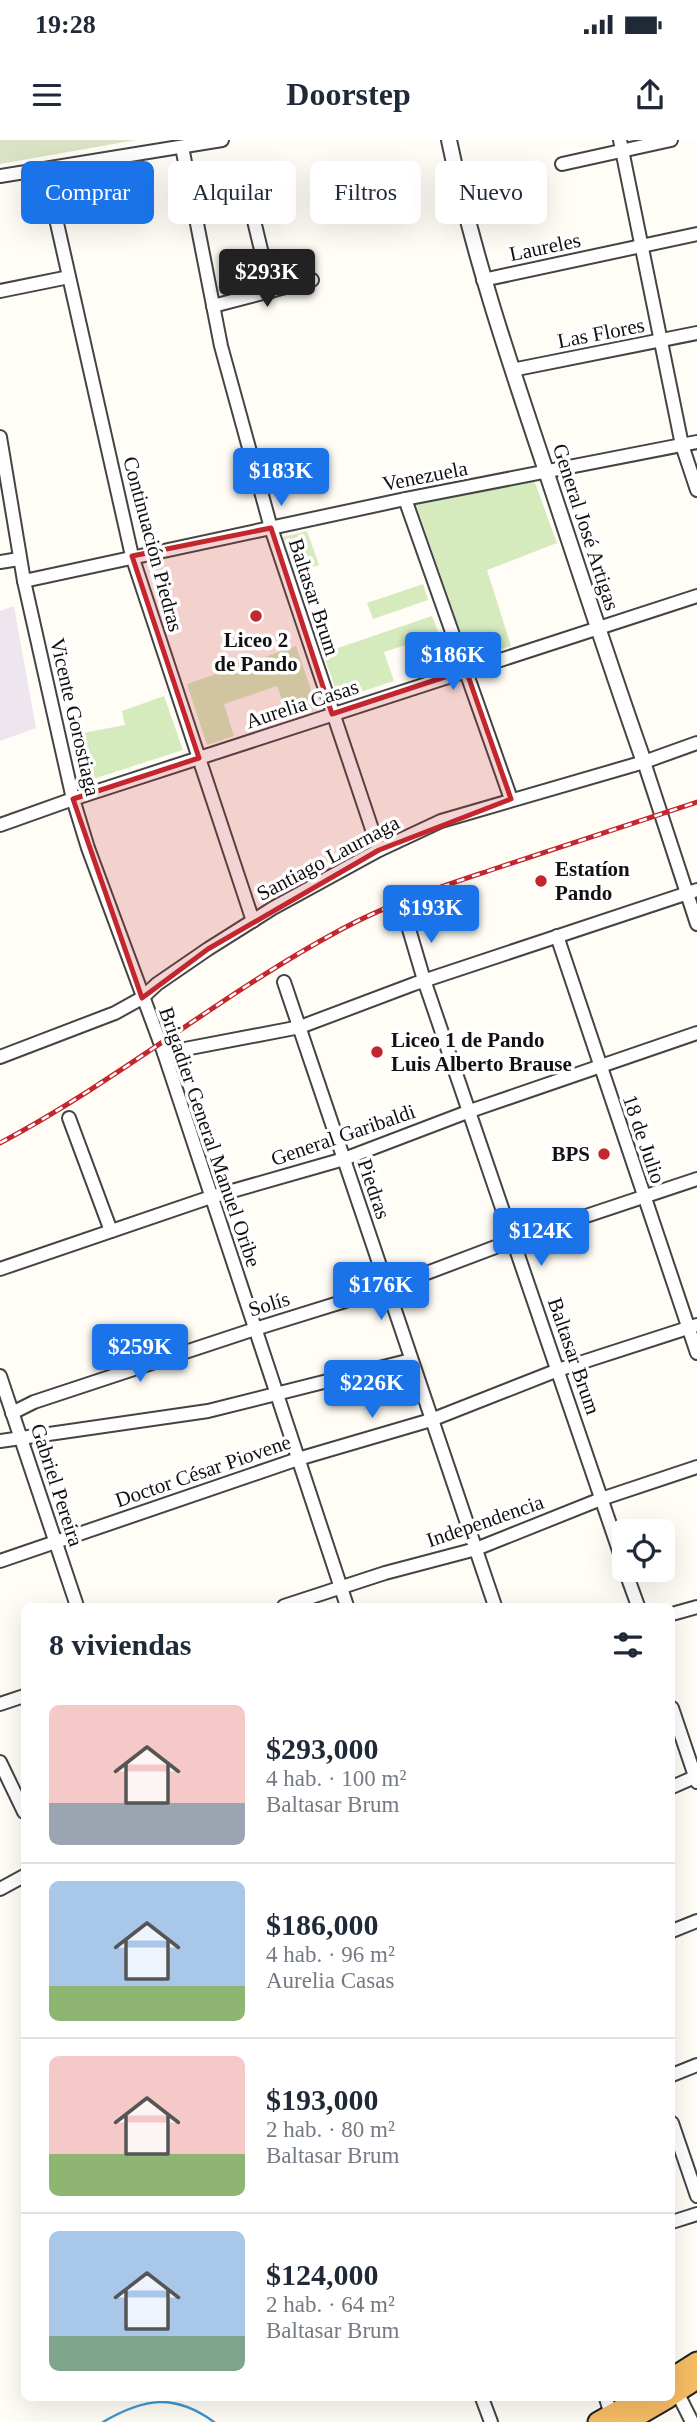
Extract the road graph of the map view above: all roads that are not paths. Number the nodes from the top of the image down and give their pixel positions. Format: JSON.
{"nodes":[{"id":1,"x":222,"y":140,"type":"edge"},
{"id":2,"x":449,"y":140,"type":"edge"},
{"id":3,"x":671,"y":140,"type":"edge"},
{"id":4,"x":621,"y":145,"type":"edge"},
{"id":5,"x":182,"y":147,"type":"junction"},
{"id":6,"x":99,"y":161,"type":"edge"},
{"id":7,"x":562,"y":164,"type":"dead end"},
{"id":8,"x":21,"y":173,"type":"edge"},
{"id":9,"x":0,"y":176,"type":"edge"},
{"id":10,"x":57,"y":224,"type":"edge"},
{"id":11,"x":255,"y":224,"type":"edge"},
{"id":12,"x":697,"y":234,"type":"edge"},
{"id":13,"x":641,"y":246,"type":"junction"},
{"id":14,"x":69,"y":278,"type":"junction"},
{"id":15,"x":483,"y":279,"type":"junction"},
{"id":16,"x":312,"y":280,"type":"dead end"},
{"id":17,"x":0,"y":291,"type":"edge"},
{"id":18,"x":271,"y":291,"type":"junction"},
{"id":19,"x":213,"y":306,"type":"junction"},
{"id":20,"x":697,"y":333,"type":"edge"},
{"id":21,"x":659,"y":341,"type":"junction"},
{"id":22,"x":512,"y":370,"type":"junction"},
{"id":23,"x":0,"y":437,"type":"edge"},
{"id":24,"x":697,"y":442,"type":"edge"},
{"id":25,"x":682,"y":445,"type":"junction"},
{"id":26,"x":546,"y":472,"type":"junction"},
{"id":27,"x":697,"y":490,"type":"edge"},
{"id":28,"x":405,"y":499,"type":"junction"},
{"id":29,"x":271,"y":527,"type":"junction"},
{"id":30,"x":132,"y":556,"type":"junction"},
{"id":31,"x":19,"y":559,"type":"junction"},
{"id":32,"x":0,"y":562,"type":"edge"},
{"id":33,"x":24,"y":581,"type":"junction"},
{"id":34,"x":697,"y":596,"type":"edge"},
{"id":35,"x":597,"y":629,"type":"junction"},
{"id":36,"x":466,"y":670,"type":"junction"},
{"id":37,"x":332,"y":714,"type":"junction"},
{"id":38,"x":697,"y":743,"type":"edge"},
{"id":39,"x":199,"y":758,"type":"junction"},
{"id":40,"x":644,"y":762,"type":"junction"},
{"id":41,"x":73,"y":799,"type":"junction"},
{"id":42,"x":511,"y":799,"type":"junction"},
{"id":43,"x":0,"y":825,"type":"edge"},
{"id":44,"x":379,"y":850,"type":"junction"},
{"id":45,"x":692,"y":891,"type":"edge"},
{"id":46,"x":406,"y":919,"type":"dead end"},
{"id":47,"x":253,"y":921,"type":"junction"},
{"id":48,"x":697,"y":924,"type":"edge"},
{"id":49,"x":556,"y":936,"type":"junction"},
{"id":50,"x":424,"y":980,"type":"junction"},
{"id":51,"x":284,"y":982,"type":"dead end"},
{"id":52,"x":142,"y":998,"type":"junction"},
{"id":53,"x":300,"y":1027,"type":"junction"},
{"id":54,"x":697,"y":1033,"type":"edge"},
{"id":55,"x":164,"y":1053,"type":"junction"},
{"id":56,"x":0,"y":1056,"type":"edge"},
{"id":57,"x":600,"y":1067,"type":"junction"},
{"id":58,"x":470,"y":1111,"type":"junction"},
{"id":59,"x":69,"y":1118,"type":"dead end"},
{"id":60,"x":344,"y":1159,"type":"junction"},
{"id":61,"x":697,"y":1179,"type":"edge"},
{"id":62,"x":211,"y":1197,"type":"junction"},
{"id":63,"x":644,"y":1197,"type":"junction"},
{"id":64,"x":111,"y":1231,"type":"junction"},
{"id":65,"x":514,"y":1240,"type":"junction"},
{"id":66,"x":0,"y":1269,"type":"edge"},
{"id":67,"x":387,"y":1288,"type":"junction"},
{"id":68,"x":693,"y":1326,"type":"edge"},
{"id":69,"x":255,"y":1329,"type":"junction"},
{"id":70,"x":697,"y":1353,"type":"edge"},
{"id":71,"x":411,"y":1360,"type":"junction"},
{"id":72,"x":558,"y":1370,"type":"junction"},
{"id":73,"x":0,"y":1376,"type":"edge"},
{"id":74,"x":276,"y":1394,"type":"junction"},
{"id":75,"x":12,"y":1412,"type":"junction"},
{"id":76,"x":432,"y":1420,"type":"junction"},
{"id":77,"x":20,"y":1438,"type":"junction"},
{"id":78,"x":0,"y":1441,"type":"edge"},
{"id":79,"x":298,"y":1459,"type":"junction"},
{"id":80,"x":697,"y":1467,"type":"edge"},
{"id":81,"x":601,"y":1499,"type":"junction"},
{"id":82,"x":612,"y":1531,"type":"edge"},
{"id":83,"x":55,"y":1542,"type":"junction"},
{"id":84,"x":476,"y":1549,"type":"junction"},
{"id":85,"x":0,"y":1561,"type":"edge"},
{"id":86,"x":630,"y":1582,"type":"edge"},
{"id":87,"x":340,"y":1587,"type":"junction"},
{"id":88,"x":76,"y":1603,"type":"edge"},
{"id":89,"x":293,"y":1603,"type":"edge"},
{"id":90,"x":346,"y":1603,"type":"edge"},
{"id":91,"x":494,"y":1603,"type":"edge"},
{"id":92,"x":637,"y":1603,"type":"edge"},
{"id":93,"x":697,"y":1606,"type":"edge"},
{"id":94,"x":675,"y":1613,"type":"edge"},
{"id":95,"x":21,"y":1697,"type":"edge"},
{"id":96,"x":0,"y":1704,"type":"edge"},
{"id":97,"x":675,"y":1717,"type":"edge"},
{"id":98,"x":0,"y":1762,"type":"edge"},
{"id":99,"x":696,"y":1779,"type":"edge"},
{"id":100,"x":675,"y":1786,"type":"edge"},
{"id":101,"x":21,"y":1806,"type":"edge"},
{"id":102,"x":21,"y":1878,"type":"edge"},
{"id":103,"x":0,"y":1889,"type":"edge"},
{"id":104,"x":697,"y":1921,"type":"edge"},
{"id":105,"x":675,"y":1930,"type":"edge"},
{"id":106,"x":697,"y":2065,"type":"edge"},
{"id":107,"x":675,"y":2074,"type":"edge"},
{"id":108,"x":675,"y":2132,"type":"edge"},
{"id":109,"x":697,"y":2196,"type":"edge"},
{"id":110,"x":697,"y":2214,"type":"edge"},
{"id":111,"x":675,"y":2221,"type":"edge"},
{"id":112,"x":697,"y":2362,"type":"edge"},
{"id":113,"x":697,"y":2379,"type":"edge"},
{"id":114,"x":675,"y":2388,"type":"edge"},
{"id":115,"x":675,"y":2390,"type":"edge"},
{"id":116,"x":675,"y":2396,"type":"edge"},
{"id":117,"x":483,"y":2401,"type":"edge"},
{"id":118,"x":636,"y":2401,"type":"edge"},
{"id":119,"x":648,"y":2401,"type":"edge"},
{"id":120,"x":611,"y":2416,"type":"edge"},
{"id":121,"x":491,"y":2422,"type":"edge"},
{"id":122,"x":692,"y":2422,"type":"edge"}],
"edges":[{"from":1,"to":5,"type":"street"},
{"from":2,"to":15,"type":"street","name":"General José Artigas"},
{"from":3,"to":4,"type":"street"},
{"from":4,"to":7,"type":"street"},
{"from":4,"to":13,"type":"street"},
{"from":5,"to":6,"type":"street"},
{"from":5,"to":19,"type":"street","name":"Baltasar Brum"},
{"from":8,"to":9,"type":"street"},
{"from":10,"to":14,"type":"street","name":"Continuación Piedras"},
{"from":11,"to":18,"type":"street"},
{"from":12,"to":13,"type":"street","name":"Laureles"},
{"from":13,"to":15,"type":"street","name":"Laureles"},
{"from":13,"to":21,"type":"street"},
{"from":14,"to":17,"type":"street"},
{"from":14,"to":30,"type":"street","name":"Continuación Piedras"},
{"from":15,"to":22,"type":"street","name":"General José Artigas"},
{"from":16,"to":18,"type":"street"},
{"from":18,"to":19,"type":"street"},
{"from":19,"to":29,"type":"street","name":"Baltasar Brum"},
{"from":20,"to":21,"type":"street","name":"Las Flores"},
{"from":21,"to":22,"type":"street","name":"Las Flores"},
{"from":21,"to":25,"type":"street"},
{"from":22,"to":26,"type":"street","name":"General José Artigas"},
{"from":23,"to":31,"type":"street","name":"Vicente Gorostiaga"},
{"from":24,"to":25,"type":"street","name":"Venezuela"},
{"from":25,"to":26,"type":"street","name":"Venezuela"},
{"from":25,"to":27,"type":"street"},
{"from":26,"to":28,"type":"street","name":"Venezuela"},
{"from":26,"to":35,"type":"street","name":"General José Artigas"},
{"from":28,"to":29,"type":"street","name":"Venezuela"},
{"from":28,"to":36,"type":"street"},
{"from":29,"to":30,"type":"street","name":"Venezuela"},
{"from":29,"to":37,"type":"street","name":"Baltasar Brum"},
{"from":30,"to":33,"type":"street","name":"Venezuela"},
{"from":30,"to":39,"type":"street","name":"Continuación Piedras"},
{"from":31,"to":32,"type":"street"},
{"from":31,"to":33,"type":"street","name":"Vicente Gorostiaga"},
{"from":33,"to":41,"type":"street","name":"Vicente Gorostiaga"},
{"from":34,"to":35,"type":"street","name":"Aurelia Casas"},
{"from":35,"to":36,"type":"street","name":"Aurelia Casas"},
{"from":35,"to":40,"type":"street","name":"General José Artigas"},
{"from":36,"to":37,"type":"street","name":"Aurelia Casas"},
{"from":36,"to":42,"type":"street"},
{"from":37,"to":39,"type":"street","name":"Aurelia Casas"},
{"from":37,"to":44,"type":"street","name":"Baltasar Brum"},
{"from":38,"to":40,"type":"street","name":"Santiago Laurnaga"},
{"from":39,"to":41,"type":"street","name":"Aurelia Casas"},
{"from":39,"to":47,"type":"street","name":"Continuación Piedras"},
{"from":40,"to":42,"type":"street","name":"Santiago Laurnaga"},
{"from":40,"to":45,"type":"street","name":"General José Artigas"},
{"from":41,"to":43,"type":"street","name":"Aurelia Casas"},
{"from":41,"to":52,"type":"street","name":"Vicente Gorostiaga"},
{"from":42,"to":44,"type":"street","name":"Santiago Laurnaga"},
{"from":44,"to":47,"type":"street","name":"Santiago Laurnaga"},
{"from":45,"to":48,"type":"street","name":"General José Artigas"},
{"from":45,"to":49,"type":"street"},
{"from":46,"to":50,"type":"street","name":"Baltasar Brum"},
{"from":47,"to":52,"type":"street","name":"Santiago Laurnaga"},
{"from":49,"to":50,"type":"street"},
{"from":49,"to":57,"type":"street","name":"18 de Julio"},
{"from":50,"to":53,"type":"street"},
{"from":50,"to":58,"type":"street","name":"Baltasar Brum"},
{"from":51,"to":53,"type":"street","name":"Piedras"},
{"from":52,"to":55,"type":"street","name":"Brigadier General Manuel Oribe"},
{"from":52,"to":56,"type":"street","name":"Santiago Laurnaga"},
{"from":53,"to":55,"type":"street"},
{"from":53,"to":60,"type":"street","name":"Piedras"},
{"from":54,"to":57,"type":"street","name":"General Garibaldi"},
{"from":55,"to":62,"type":"street","name":"Brigadier General Manuel Oribe"},
{"from":57,"to":58,"type":"street","name":"General Garibaldi"},
{"from":57,"to":63,"type":"street","name":"18 de Julio"},
{"from":58,"to":60,"type":"street","name":"General Garibaldi"},
{"from":58,"to":65,"type":"street","name":"Baltasar Brum"},
{"from":59,"to":64,"type":"street"},
{"from":60,"to":62,"type":"street","name":"General Garibaldi"},
{"from":60,"to":67,"type":"street","name":"Piedras"},
{"from":61,"to":63,"type":"street","name":"Solís"},
{"from":62,"to":64,"type":"street","name":"General Garibaldi"},
{"from":62,"to":69,"type":"street","name":"Brigadier General Manuel Oribe"},
{"from":63,"to":65,"type":"street","name":"Solís"},
{"from":63,"to":68,"type":"street","name":"18 de Julio"},
{"from":64,"to":66,"type":"street","name":"General Garibaldi"},
{"from":65,"to":67,"type":"street","name":"Solís"},
{"from":65,"to":72,"type":"street","name":"Baltasar Brum"},
{"from":67,"to":69,"type":"street","name":"Solís"},
{"from":67,"to":71,"type":"street","name":"Piedras"},
{"from":68,"to":70,"type":"street","name":"18 de Julio"},
{"from":68,"to":72,"type":"street","name":"Doctor César Piovene"},
{"from":69,"to":74,"type":"street","name":"Brigadier General Manuel Oribe"},
{"from":69,"to":75,"type":"street","name":"Solís"},
{"from":71,"to":74,"type":"street"},
{"from":71,"to":76,"type":"street","name":"Piedras"},
{"from":72,"to":76,"type":"street","name":"Doctor César Piovene"},
{"from":72,"to":81,"type":"street","name":"Baltasar Brum"},
{"from":73,"to":75,"type":"street","name":"Gabriel Pereira"},
{"from":74,"to":77,"type":"street"},
{"from":74,"to":79,"type":"street","name":"Brigadier General Manuel Oribe"},
{"from":75,"to":77,"type":"street","name":"Gabriel Pereira"},
{"from":76,"to":79,"type":"street","name":"Doctor César Piovene"},
{"from":76,"to":84,"type":"street","name":"Piedras"},
{"from":77,"to":78,"type":"street"},
{"from":77,"to":83,"type":"street","name":"Gabriel Pereira"},
{"from":79,"to":83,"type":"street","name":"Doctor César Piovene"},
{"from":79,"to":87,"type":"street","name":"Brigadier General Manuel Oribe"},
{"from":80,"to":81,"type":"street","name":"Independencia"},
{"from":81,"to":82,"type":"street","name":"Baltasar Brum"},
{"from":81,"to":84,"type":"street","name":"Independencia"},
{"from":83,"to":85,"type":"street","name":"Doctor César Piovene"},
{"from":83,"to":88,"type":"street","name":"Gabriel Pereira"},
{"from":84,"to":87,"type":"street","name":"Independencia"},
{"from":84,"to":91,"type":"street","name":"Piedras"},
{"from":86,"to":92,"type":"street","name":"Baltasar Brum"},
{"from":87,"to":89,"type":"street","name":"Independencia"},
{"from":87,"to":90,"type":"street","name":"Brigadier General Manuel Oribe"},
{"from":93,"to":94,"type":"street"},
{"from":95,"to":96,"type":"street"},
{"from":97,"to":99,"type":"street"},
{"from":98,"to":101,"type":"street"},
{"from":99,"to":100,"type":"street"},
{"from":102,"to":103,"type":"street"},
{"from":104,"to":105,"type":"street"},
{"from":106,"to":107,"type":"street"},
{"from":108,"to":109,"type":"street"},
{"from":110,"to":111,"type":"street"},
{"from":112,"to":114,"type":"highway"},
{"from":113,"to":115,"type":"highway"},
{"from":116,"to":122,"type":"street"},
{"from":117,"to":121,"type":"street"},
{"from":118,"to":120,"type":"highway"},
{"from":119,"to":120,"type":"highway"}]}
